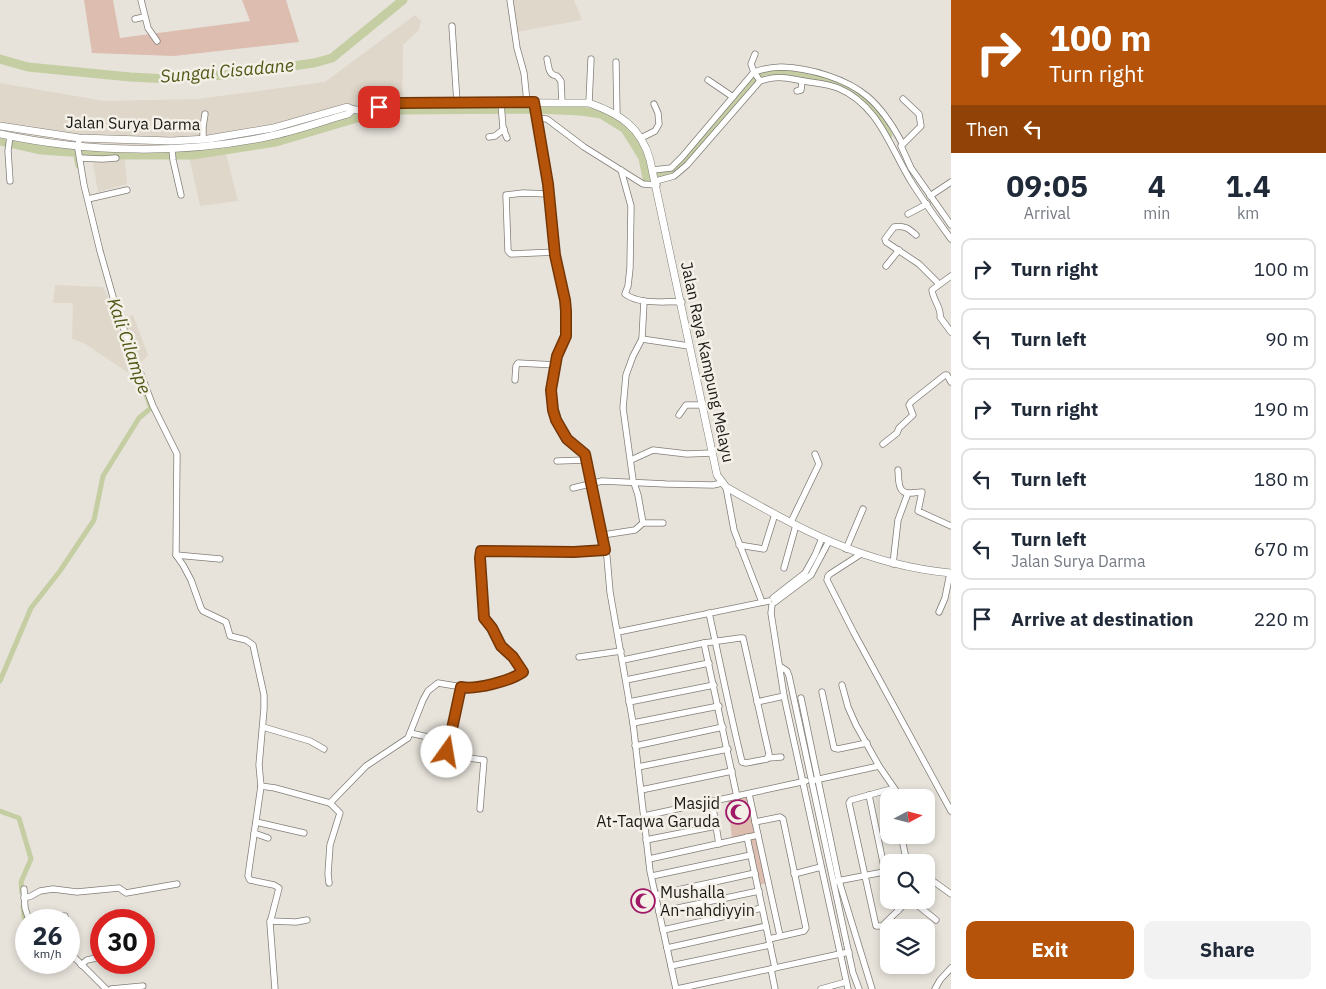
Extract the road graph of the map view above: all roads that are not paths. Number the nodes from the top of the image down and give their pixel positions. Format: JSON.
{"nodes":[{"id":1,"x":141,"y":0,"type":"edge"},
{"id":2,"x":510,"y":0,"type":"edge"},
{"id":3,"x":144,"y":17,"type":"junction"},
{"id":4,"x":135,"y":19,"type":"dead end"},
{"id":5,"x":452,"y":26,"type":"dead end"},
{"id":6,"x":157,"y":41,"type":"dead end"},
{"id":7,"x":755,"y":54,"type":"dead end"},
{"id":8,"x":547,"y":59,"type":"dead end"},
{"id":9,"x":591,"y":59,"type":"dead end"},
{"id":10,"x":616,"y":62,"type":"dead end"},
{"id":11,"x":757,"y":77,"type":"junction"},
{"id":12,"x":708,"y":80,"type":"dead end"},
{"id":13,"x":802,"y":81,"type":"junction"},
{"id":14,"x":797,"y":91,"type":"dead end"},
{"id":15,"x":733,"y":97,"type":"junction"},
{"id":16,"x":903,"y":99,"type":"dead end"},
{"id":17,"x":457,"y":103,"type":"junction"},
{"id":18,"x":532,"y":103,"type":"junction"},
{"id":19,"x":562,"y":103,"type":"junction"},
{"id":20,"x":589,"y":103,"type":"junction"},
{"id":21,"x":654,"y":104,"type":"dead end"},
{"id":22,"x":501,"y":107,"type":"junction"},
{"id":23,"x":352,"y":110,"type":"junction"},
{"id":24,"x":205,"y":114,"type":"dead end"},
{"id":25,"x":536,"y":115,"type":"junction"},
{"id":26,"x":617,"y":115,"type":"junction"},
{"id":27,"x":0,"y":126,"type":"edge"},
{"id":28,"x":504,"y":129,"type":"junction"},
{"id":29,"x":0,"y":134,"type":"edge"},
{"id":30,"x":10,"y":137,"type":"junction"},
{"id":31,"x":489,"y":137,"type":"dead end"},
{"id":32,"x":79,"y":138,"type":"junction"},
{"id":33,"x":507,"y":138,"type":"dead end"},
{"id":34,"x":641,"y":138,"type":"junction"},
{"id":35,"x":203,"y":139,"type":"junction"},
{"id":36,"x":899,"y":147,"type":"junction"},
{"id":37,"x":78,"y":148,"type":"junction"},
{"id":38,"x":172,"y":150,"type":"junction"},
{"id":39,"x":111,"y":154,"type":"junction"},
{"id":40,"x":80,"y":158,"type":"junction"},
{"id":41,"x":621,"y":170,"type":"junction"},
{"id":42,"x":655,"y":177,"type":"junction"},
{"id":43,"x":10,"y":181,"type":"dead end"},
{"id":44,"x":951,"y":182,"type":"edge"},
{"id":45,"x":127,"y":190,"type":"dead end"},
{"id":46,"x":549,"y":194,"type":"junction"},
{"id":47,"x":181,"y":195,"type":"dead end"},
{"id":48,"x":930,"y":196,"type":"junction"},
{"id":49,"x":88,"y":199,"type":"junction"},
{"id":50,"x":927,"y":204,"type":"junction"},
{"id":51,"x":908,"y":214,"type":"dead end"},
{"id":52,"x":951,"y":225,"type":"edge"},
{"id":53,"x":916,"y":236,"type":"dead end"},
{"id":54,"x":951,"y":239,"type":"edge"},
{"id":55,"x":899,"y":250,"type":"junction"},
{"id":56,"x":555,"y":252,"type":"junction"},
{"id":57,"x":886,"y":266,"type":"dead end"},
{"id":58,"x":951,"y":276,"type":"edge"},
{"id":59,"x":939,"y":284,"type":"junction"},
{"id":60,"x":644,"y":301,"type":"junction"},
{"id":61,"x":682,"y":302,"type":"junction"},
{"id":62,"x":951,"y":332,"type":"edge"},
{"id":63,"x":642,"y":339,"type":"junction"},
{"id":64,"x":689,"y":346,"type":"junction"},
{"id":65,"x":556,"y":365,"type":"junction"},
{"id":66,"x":516,"y":380,"type":"dead end"},
{"id":67,"x":951,"y":382,"type":"edge"},
{"id":68,"x":702,"y":404,"type":"junction"},
{"id":69,"x":678,"y":415,"type":"dead end"},
{"id":70,"x":883,"y":444,"type":"dead end"},
{"id":71,"x":712,"y":453,"type":"junction"},
{"id":72,"x":815,"y":454,"type":"dead end"},
{"id":73,"x":586,"y":460,"type":"junction"},
{"id":74,"x":631,"y":460,"type":"junction"},
{"id":75,"x":557,"y":461,"type":"dead end"},
{"id":76,"x":898,"y":470,"type":"dead end"},
{"id":77,"x":590,"y":483,"type":"junction"},
{"id":78,"x":634,"y":483,"type":"junction"},
{"id":79,"x":724,"y":485,"type":"junction"},
{"id":80,"x":573,"y":488,"type":"dead end"},
{"id":81,"x":908,"y":493,"type":"junction"},
{"id":82,"x":863,"y":509,"type":"dead end"},
{"id":83,"x":775,"y":514,"type":"junction"},
{"id":84,"x":643,"y":523,"type":"junction"},
{"id":85,"x":664,"y":523,"type":"dead end"},
{"id":86,"x":793,"y":524,"type":"junction"},
{"id":87,"x":951,"y":526,"type":"edge"},
{"id":88,"x":603,"y":535,"type":"junction"},
{"id":89,"x":825,"y":539,"type":"junction"},
{"id":90,"x":739,"y":545,"type":"junction"},
{"id":91,"x":846,"y":548,"type":"junction"},
{"id":92,"x":605,"y":550,"type":"junction"},
{"id":93,"x":861,"y":554,"type":"junction"},
{"id":94,"x":176,"y":555,"type":"junction"},
{"id":95,"x":220,"y":559,"type":"dead end"},
{"id":96,"x":893,"y":564,"type":"junction"},
{"id":97,"x":784,"y":568,"type":"dead end"},
{"id":98,"x":951,"y":573,"type":"edge"},
{"id":99,"x":770,"y":601,"type":"junction"},
{"id":100,"x":939,"y":612,"type":"dead end"},
{"id":101,"x":709,"y":613,"type":"junction"},
{"id":102,"x":618,"y":632,"type":"junction"},
{"id":103,"x":716,"y":642,"type":"junction"},
{"id":104,"x":704,"y":643,"type":"junction"},
{"id":105,"x":621,"y":651,"type":"junction"},
{"id":106,"x":579,"y":657,"type":"dead end"},
{"id":107,"x":623,"y":660,"type":"junction"},
{"id":108,"x":709,"y":663,"type":"junction"},
{"id":109,"x":780,"y":667,"type":"junction"},
{"id":110,"x":626,"y":680,"type":"junction"},
{"id":111,"x":714,"y":685,"type":"junction"},
{"id":112,"x":842,"y":685,"type":"dead end"},
{"id":113,"x":461,"y":687,"type":"junction"},
{"id":114,"x":822,"y":692,"type":"dead end"},
{"id":115,"x":784,"y":696,"type":"junction"},
{"id":116,"x":800,"y":698,"type":"dead end"},
{"id":117,"x":629,"y":702,"type":"junction"},
{"id":118,"x":757,"y":702,"type":"junction"},
{"id":119,"x":719,"y":706,"type":"junction"},
{"id":120,"x":632,"y":724,"type":"junction"},
{"id":121,"x":263,"y":727,"type":"junction"},
{"id":122,"x":723,"y":727,"type":"junction"},
{"id":123,"x":410,"y":733,"type":"junction"},
{"id":124,"x":738,"y":740,"type":"junction"},
{"id":125,"x":449,"y":743,"type":"junction"},
{"id":126,"x":867,"y":743,"type":"junction"},
{"id":127,"x":635,"y":746,"type":"junction"},
{"id":128,"x":727,"y":746,"type":"junction"},
{"id":129,"x":324,"y":749,"type":"dead end"},
{"id":130,"x":781,"y":757,"type":"dead end"},
{"id":131,"x":768,"y":758,"type":"junction"},
{"id":132,"x":879,"y":766,"type":"junction"},
{"id":133,"x":638,"y":767,"type":"junction"},
{"id":134,"x":732,"y":771,"type":"junction"},
{"id":135,"x":815,"y":780,"type":"junction"},
{"id":136,"x":804,"y":781,"type":"junction"},
{"id":137,"x":261,"y":786,"type":"junction"},
{"id":138,"x":892,"y":788,"type":"joint"},
{"id":139,"x":641,"y":790,"type":"junction"},
{"id":140,"x":749,"y":794,"type":"junction"},
{"id":141,"x":869,"y":795,"type":"junction"},
{"id":142,"x":737,"y":796,"type":"junction"},
{"id":143,"x":712,"y":802,"type":"junction"},
{"id":144,"x":330,"y":803,"type":"junction"},
{"id":145,"x":480,"y":809,"type":"dead end"},
{"id":146,"x":951,"y":811,"type":"edge"},
{"id":147,"x":644,"y":816,"type":"junction"},
{"id":148,"x":256,"y":822,"type":"junction"},
{"id":149,"x":755,"y":822,"type":"junction"},
{"id":150,"x":716,"y":826,"type":"junction"},
{"id":151,"x":254,"y":833,"type":"junction"},
{"id":152,"x":304,"y":833,"type":"dead end"},
{"id":153,"x":758,"y":835,"type":"junction"},
{"id":154,"x":747,"y":837,"type":"junction"},
{"id":155,"x":268,"y":838,"type":"dead end"},
{"id":156,"x":646,"y":840,"type":"junction"},
{"id":157,"x":719,"y":844,"type":"junction"},
{"id":158,"x":883,"y":854,"type":"edge"},
{"id":159,"x":751,"y":856,"type":"junction"},
{"id":160,"x":648,"y":859,"type":"junction"},
{"id":161,"x":821,"y":867,"type":"junction"},
{"id":162,"x":755,"y":873,"type":"junction"},
{"id":163,"x":880,"y":873,"type":"edge"},
{"id":164,"x":794,"y":874,"type":"junction"},
{"id":165,"x":652,"y":876,"type":"junction"},
{"id":166,"x":864,"y":877,"type":"junction"},
{"id":167,"x":836,"y":881,"type":"junction"},
{"id":168,"x":825,"y":882,"type":"junction"},
{"id":169,"x":329,"y":883,"type":"dead end"},
{"id":170,"x":935,"y":883,"type":"edge"},
{"id":171,"x":177,"y":884,"type":"dead end"},
{"id":172,"x":24,"y":889,"type":"dead end"},
{"id":173,"x":758,"y":891,"type":"junction"},
{"id":174,"x":951,"y":894,"type":"edge"},
{"id":175,"x":655,"y":895,"type":"junction"},
{"id":176,"x":24,"y":898,"type":"junction"},
{"id":177,"x":762,"y":908,"type":"junction"},
{"id":178,"x":25,"y":909,"type":"edge"},
{"id":179,"x":922,"y":909,"type":"edge"},
{"id":180,"x":898,"y":911,"type":"edge"},
{"id":181,"x":659,"y":912,"type":"junction"},
{"id":182,"x":270,"y":920,"type":"junction"},
{"id":183,"x":307,"y":920,"type":"dead end"},
{"id":184,"x":936,"y":920,"type":"dead end"},
{"id":185,"x":766,"y":926,"type":"junction"},
{"id":186,"x":663,"y":930,"type":"junction"},
{"id":187,"x":780,"y":936,"type":"junction"},
{"id":188,"x":769,"y":942,"type":"junction"},
{"id":189,"x":667,"y":948,"type":"junction"},
{"id":190,"x":849,"y":952,"type":"junction"},
{"id":191,"x":840,"y":953,"type":"junction"},
{"id":192,"x":90,"y":959,"type":"edge"},
{"id":193,"x":81,"y":965,"type":"joint"},
{"id":194,"x":671,"y":966,"type":"junction"},
{"id":195,"x":773,"y":968,"type":"junction"},
{"id":196,"x":951,"y":968,"type":"edge"},
{"id":197,"x":846,"y":982,"type":"junction"},
{"id":198,"x":143,"y":986,"type":"dead end"},
{"id":199,"x":106,"y":989,"type":"edge"},
{"id":200,"x":111,"y":989,"type":"edge"},
{"id":201,"x":275,"y":989,"type":"edge"},
{"id":202,"x":677,"y":989,"type":"edge"},
{"id":203,"x":775,"y":989,"type":"edge"},
{"id":204,"x":821,"y":989,"type":"edge"},
{"id":205,"x":848,"y":989,"type":"edge"},
{"id":206,"x":859,"y":989,"type":"edge"},
{"id":207,"x":872,"y":989,"type":"edge"},
{"id":208,"x":935,"y":989,"type":"edge"}],
"edges":[{"from":1,"to":3,"type":"street"},
{"from":2,"to":18,"type":"street"},
{"from":3,"to":4,"type":"street"},
{"from":3,"to":6,"type":"street"},
{"from":5,"to":17,"type":"street"},
{"from":7,"to":11,"type":"street"},
{"from":8,"to":19,"type":"street"},
{"from":9,"to":20,"type":"street"},
{"from":10,"to":26,"type":"street"},
{"from":11,"to":13,"type":"street"},
{"from":11,"to":15,"type":"street"},
{"from":11,"to":36,"type":"street"},
{"from":11,"to":42,"type":"street"},
{"from":12,"to":15,"type":"street"},
{"from":13,"to":14,"type":"street"},
{"from":13,"to":36,"type":"street"},
{"from":15,"to":42,"type":"street"},
{"from":16,"to":36,"type":"street"},
{"from":17,"to":22,"type":"main road","name":"Jalan Surya Darma"},
{"from":17,"to":23,"type":"main road","name":"Jalan Surya Darma"},
{"from":18,"to":19,"type":"main road","name":"Jalan Surya Darma"},
{"from":18,"to":22,"type":"main road","name":"Jalan Surya Darma"},
{"from":18,"to":25,"type":"street"},
{"from":19,"to":20,"type":"main road","name":"Jalan Surya Darma"},
{"from":20,"to":26,"type":"main road","name":"Jalan Surya Darma"},
{"from":21,"to":34,"type":"street"},
{"from":22,"to":28,"type":"street"},
{"from":23,"to":35,"type":"main road","name":"Jalan Surya Darma"},
{"from":23,"to":38,"type":"main road","name":"Jalan Surya Darma"},
{"from":24,"to":35,"type":"street"},
{"from":25,"to":41,"type":"street"},
{"from":25,"to":46,"type":"street"},
{"from":26,"to":34,"type":"main road","name":"Jalan Surya Darma"},
{"from":27,"to":32,"type":"main road","name":"Jalan Surya Darma"},
{"from":28,"to":31,"type":"street"},
{"from":28,"to":33,"type":"street"},
{"from":29,"to":30,"type":"main road","name":"Jalan Surya Darma"},
{"from":30,"to":37,"type":"main road","name":"Jalan Surya Darma"},
{"from":30,"to":43,"type":"street"},
{"from":32,"to":35,"type":"main road","name":"Jalan Surya Darma"},
{"from":32,"to":37,"type":"street"},
{"from":34,"to":42,"type":"main road","name":"Jalan Surya Darma"},
{"from":36,"to":48,"type":"street"},
{"from":36,"to":50,"type":"street"},
{"from":37,"to":39,"type":"main road","name":"Jalan Surya Darma"},
{"from":37,"to":40,"type":"street"},
{"from":38,"to":39,"type":"main road","name":"Jalan Surya Darma"},
{"from":38,"to":47,"type":"street"},
{"from":39,"to":40,"type":"street"},
{"from":40,"to":49,"type":"street"},
{"from":41,"to":42,"type":"street"},
{"from":41,"to":60,"type":"street"},
{"from":42,"to":61,"type":"main road","name":"Jalan Raya Kampung Melayu"},
{"from":44,"to":48,"type":"street"},
{"from":45,"to":49,"type":"street"},
{"from":46,"to":56,"type":"street"},
{"from":46,"to":56,"type":"street"},
{"from":48,"to":52,"type":"street"},
{"from":49,"to":94,"type":"street"},
{"from":50,"to":51,"type":"street"},
{"from":50,"to":54,"type":"street"},
{"from":53,"to":55,"type":"street"},
{"from":55,"to":57,"type":"street"},
{"from":55,"to":59,"type":"street"},
{"from":56,"to":65,"type":"street"},
{"from":58,"to":59,"type":"street"},
{"from":59,"to":62,"type":"street"},
{"from":60,"to":61,"type":"street"},
{"from":60,"to":63,"type":"street"},
{"from":61,"to":64,"type":"main road","name":"Jalan Raya Kampung Melayu"},
{"from":63,"to":64,"type":"street"},
{"from":63,"to":74,"type":"street"},
{"from":64,"to":68,"type":"main road","name":"Jalan Raya Kampung Melayu"},
{"from":65,"to":66,"type":"street"},
{"from":65,"to":73,"type":"street"},
{"from":67,"to":70,"type":"street"},
{"from":68,"to":69,"type":"street"},
{"from":68,"to":71,"type":"main road","name":"Jalan Raya Kampung Melayu"},
{"from":71,"to":74,"type":"street"},
{"from":71,"to":79,"type":"main road","name":"Jalan Raya Kampung Melayu"},
{"from":72,"to":86,"type":"street"},
{"from":73,"to":75,"type":"street"},
{"from":73,"to":77,"type":"street"},
{"from":74,"to":78,"type":"street"},
{"from":76,"to":81,"type":"street"},
{"from":77,"to":78,"type":"street"},
{"from":77,"to":80,"type":"street"},
{"from":77,"to":88,"type":"street"},
{"from":78,"to":79,"type":"street"},
{"from":78,"to":84,"type":"street"},
{"from":79,"to":83,"type":"main road","name":"Jalan Raya Kampung Melayu"},
{"from":79,"to":90,"type":"street"},
{"from":81,"to":87,"type":"street"},
{"from":81,"to":96,"type":"street"},
{"from":82,"to":91,"type":"street"},
{"from":83,"to":86,"type":"main road","name":"Jalan Raya Kampung Melayu"},
{"from":83,"to":90,"type":"street"},
{"from":84,"to":85,"type":"street"},
{"from":84,"to":88,"type":"street"},
{"from":86,"to":89,"type":"main road","name":"Jalan Raya Kampung Melayu"},
{"from":86,"to":97,"type":"street"},
{"from":88,"to":92,"type":"street"},
{"from":89,"to":91,"type":"main road","name":"Jalan Raya Kampung Melayu"},
{"from":89,"to":99,"type":"street"},
{"from":90,"to":99,"type":"street"},
{"from":91,"to":93,"type":"main road","name":"Jalan Raya Kampung Melayu"},
{"from":92,"to":102,"type":"street"},
{"from":92,"to":113,"type":"street"},
{"from":93,"to":96,"type":"main road","name":"Jalan Raya Kampung Melayu"},
{"from":93,"to":146,"type":"street"},
{"from":94,"to":95,"type":"street"},
{"from":94,"to":121,"type":"street"},
{"from":96,"to":98,"type":"main road","name":"Jalan Raya Kampung Melayu"},
{"from":98,"to":100,"type":"street"},
{"from":99,"to":101,"type":"street"},
{"from":99,"to":109,"type":"street"},
{"from":101,"to":102,"type":"street"},
{"from":101,"to":103,"type":"street"},
{"from":102,"to":105,"type":"street"},
{"from":103,"to":104,"type":"street"},
{"from":103,"to":118,"type":"street"},
{"from":103,"to":124,"type":"street"},
{"from":104,"to":107,"type":"street"},
{"from":104,"to":108,"type":"street"},
{"from":105,"to":106,"type":"street"},
{"from":105,"to":107,"type":"street"},
{"from":107,"to":110,"type":"street"},
{"from":108,"to":110,"type":"street"},
{"from":108,"to":111,"type":"street"},
{"from":109,"to":115,"type":"street"},
{"from":109,"to":135,"type":"street"},
{"from":110,"to":117,"type":"street"},
{"from":111,"to":117,"type":"street"},
{"from":111,"to":119,"type":"street"},
{"from":112,"to":126,"type":"street"},
{"from":113,"to":123,"type":"street"},
{"from":113,"to":125,"type":"street"},
{"from":114,"to":126,"type":"street"},
{"from":115,"to":118,"type":"street"},
{"from":115,"to":136,"type":"street"},
{"from":116,"to":135,"type":"street"},
{"from":117,"to":120,"type":"street"},
{"from":118,"to":131,"type":"street"},
{"from":119,"to":120,"type":"street"},
{"from":119,"to":122,"type":"street"},
{"from":120,"to":127,"type":"street"},
{"from":121,"to":129,"type":"street"},
{"from":121,"to":137,"type":"street"},
{"from":122,"to":127,"type":"street"},
{"from":122,"to":128,"type":"street"},
{"from":123,"to":125,"type":"street"},
{"from":123,"to":144,"type":"street"},
{"from":124,"to":128,"type":"street"},
{"from":124,"to":131,"type":"street"},
{"from":125,"to":145,"type":"street"},
{"from":126,"to":132,"type":"street"},
{"from":127,"to":133,"type":"street"},
{"from":128,"to":133,"type":"street"},
{"from":128,"to":134,"type":"street"},
{"from":130,"to":131,"type":"street"},
{"from":132,"to":135,"type":"street"},
{"from":132,"to":138,"type":"street"},
{"from":133,"to":139,"type":"street"},
{"from":134,"to":139,"type":"street"},
{"from":134,"to":142,"type":"street"},
{"from":135,"to":136,"type":"street"},
{"from":135,"to":167,"type":"street"},
{"from":136,"to":140,"type":"street"},
{"from":136,"to":161,"type":"street"},
{"from":137,"to":144,"type":"street"},
{"from":137,"to":148,"type":"street"},
{"from":138,"to":141,"type":"street"},
{"from":139,"to":147,"type":"street"},
{"from":140,"to":142,"type":"street"},
{"from":140,"to":149,"type":"street"},
{"from":141,"to":158,"type":"street"},
{"from":141,"to":166,"type":"street"},
{"from":142,"to":143,"type":"street"},
{"from":143,"to":147,"type":"street"},
{"from":143,"to":150,"type":"street"},
{"from":144,"to":169,"type":"street"},
{"from":147,"to":156,"type":"street"},
{"from":148,"to":151,"type":"street"},
{"from":148,"to":152,"type":"street"},
{"from":149,"to":153,"type":"street"},
{"from":149,"to":164,"type":"street"},
{"from":150,"to":156,"type":"street"},
{"from":150,"to":157,"type":"street"},
{"from":151,"to":155,"type":"street"},
{"from":151,"to":182,"type":"street"},
{"from":153,"to":154,"type":"street"},
{"from":153,"to":187,"type":"street"},
{"from":154,"to":157,"type":"street"},
{"from":154,"to":159,"type":"street"},
{"from":156,"to":160,"type":"street"},
{"from":157,"to":160,"type":"street"},
{"from":159,"to":162,"type":"street"},
{"from":159,"to":165,"type":"street"},
{"from":160,"to":165,"type":"street"},
{"from":161,"to":164,"type":"street"},
{"from":161,"to":168,"type":"street"},
{"from":162,"to":173,"type":"street"},
{"from":162,"to":175,"type":"street"},
{"from":163,"to":166,"type":"street"},
{"from":164,"to":187,"type":"street"},
{"from":165,"to":175,"type":"street"},
{"from":166,"to":167,"type":"street"},
{"from":166,"to":180,"type":"street"},
{"from":167,"to":168,"type":"street"},
{"from":167,"to":190,"type":"street"},
{"from":167,"to":207,"type":"street"},
{"from":168,"to":191,"type":"street"},
{"from":170,"to":174,"type":"street"},
{"from":171,"to":176,"type":"street"},
{"from":172,"to":176,"type":"street"},
{"from":173,"to":177,"type":"street"},
{"from":173,"to":181,"type":"street"},
{"from":175,"to":181,"type":"street"},
{"from":176,"to":178,"type":"street"},
{"from":177,"to":185,"type":"street"},
{"from":177,"to":186,"type":"street"},
{"from":179,"to":184,"type":"street"},
{"from":181,"to":186,"type":"street"},
{"from":182,"to":183,"type":"street"},
{"from":182,"to":201,"type":"street"},
{"from":185,"to":188,"type":"street"},
{"from":185,"to":189,"type":"street"},
{"from":186,"to":189,"type":"street"},
{"from":187,"to":188,"type":"street"},
{"from":188,"to":194,"type":"street"},
{"from":188,"to":195,"type":"street"},
{"from":189,"to":194,"type":"street"},
{"from":190,"to":191,"type":"street"},
{"from":190,"to":206,"type":"street"},
{"from":191,"to":195,"type":"street"},
{"from":191,"to":197,"type":"street"},
{"from":192,"to":193,"type":"street"},
{"from":193,"to":199,"type":"street"},
{"from":194,"to":202,"type":"street"},
{"from":195,"to":202,"type":"street"},
{"from":195,"to":203,"type":"street"},
{"from":196,"to":208,"type":"street"},
{"from":197,"to":204,"type":"street"},
{"from":197,"to":205,"type":"street"},
{"from":198,"to":200,"type":"street"}]}
